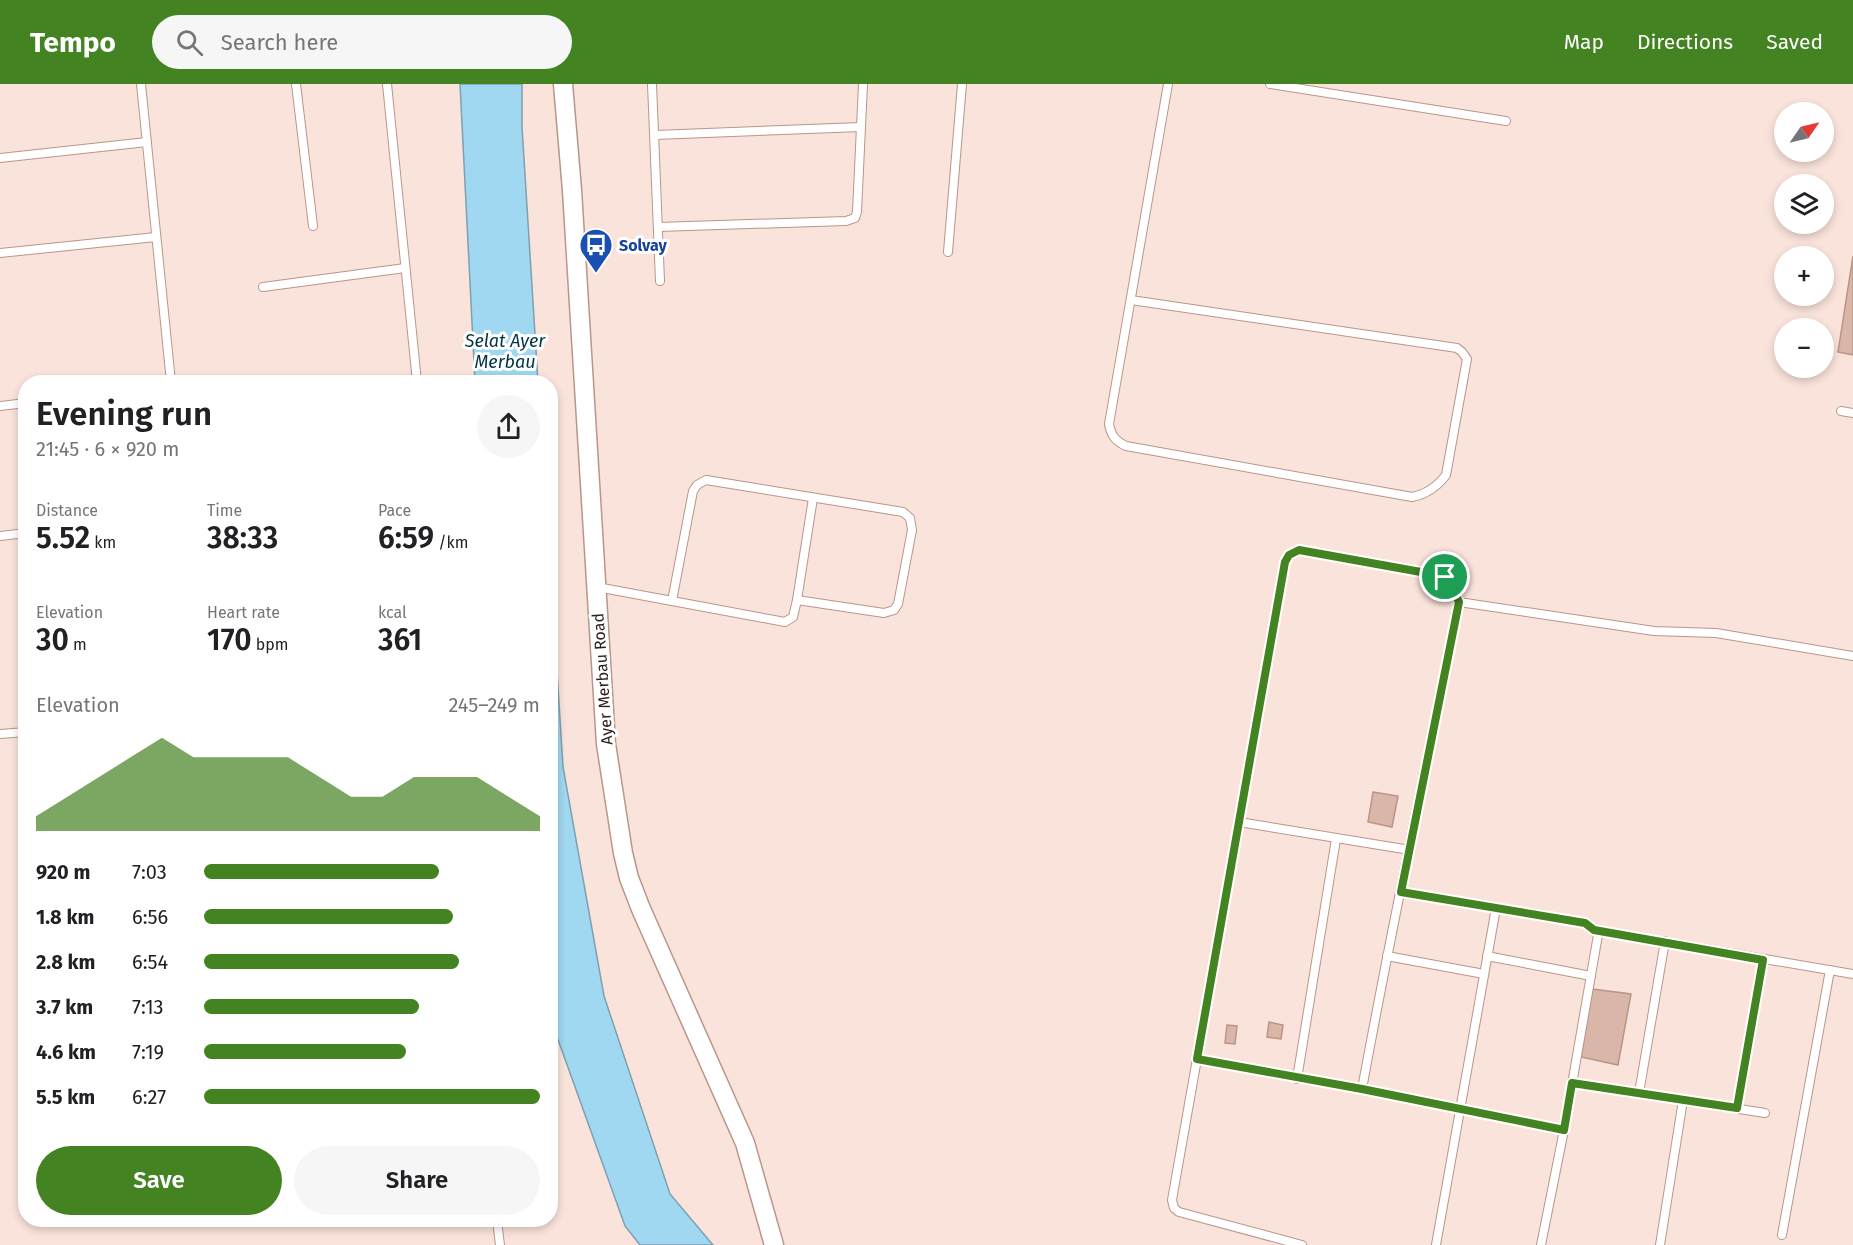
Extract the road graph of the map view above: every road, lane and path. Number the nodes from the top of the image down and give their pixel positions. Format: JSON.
{"nodes":[{"id":1,"x":141,"y":84,"type":"edge"},
{"id":2,"x":296,"y":84,"type":"edge"},
{"id":3,"x":387,"y":84,"type":"edge"},
{"id":4,"x":563,"y":84,"type":"edge"},
{"id":5,"x":652,"y":84,"type":"edge"},
{"id":6,"x":863,"y":84,"type":"edge"},
{"id":7,"x":962,"y":84,"type":"edge"},
{"id":8,"x":1168,"y":84,"type":"edge"},
{"id":9,"x":1270,"y":84,"type":"edge"},
{"id":10,"x":1506,"y":121,"type":"dead end"},
{"id":11,"x":861,"y":127,"type":"junction"},
{"id":12,"x":654,"y":135,"type":"junction"},
{"id":13,"x":147,"y":142,"type":"junction"},
{"id":14,"x":0,"y":158,"type":"edge"},
{"id":15,"x":313,"y":226,"type":"dead end"},
{"id":16,"x":658,"y":227,"type":"junction"},
{"id":17,"x":156,"y":237,"type":"junction"},
{"id":18,"x":948,"y":252,"type":"dead end"},
{"id":19,"x":0,"y":253,"type":"edge"},
{"id":20,"x":405,"y":268,"type":"junction"},
{"id":21,"x":660,"y":281,"type":"dead end"},
{"id":22,"x":263,"y":287,"type":"dead end"},
{"id":23,"x":1131,"y":300,"type":"junction"},
{"id":24,"x":170,"y":375,"type":"edge"},
{"id":25,"x":416,"y":375,"type":"edge"},
{"id":26,"x":18,"y":404,"type":"edge"},
{"id":27,"x":0,"y":406,"type":"edge"},
{"id":28,"x":1841,"y":411,"type":"dead end"},
{"id":29,"x":1853,"y":413,"type":"edge"},
{"id":30,"x":813,"y":498,"type":"junction"},
{"id":31,"x":18,"y":534,"type":"edge"},
{"id":32,"x":0,"y":536,"type":"edge"},
{"id":33,"x":596,"y":587,"type":"junction"},
{"id":34,"x":797,"y":600,"type":"junction"},
{"id":35,"x":672,"y":601,"type":"junction"},
{"id":36,"x":1459,"y":602,"type":"junction"},
{"id":37,"x":1853,"y":656,"type":"edge"},
{"id":38,"x":18,"y":733,"type":"edge"},
{"id":39,"x":0,"y":734,"type":"edge"},
{"id":40,"x":1239,"y":822,"type":"junction"},
{"id":41,"x":1336,"y":839,"type":"junction"},
{"id":42,"x":1410,"y":850,"type":"junction"},
{"id":43,"x":1401,"y":892,"type":"junction"},
{"id":44,"x":1496,"y":908,"type":"junction"},
{"id":45,"x":1594,"y":930,"type":"junction"},
{"id":46,"x":1665,"y":941,"type":"junction"},
{"id":47,"x":1387,"y":956,"type":"junction"},
{"id":48,"x":1487,"y":956,"type":"junction"},
{"id":49,"x":1763,"y":960,"type":"junction"},
{"id":50,"x":1830,"y":970,"type":"junction"},
{"id":51,"x":1484,"y":974,"type":"junction"},
{"id":52,"x":1853,"y":974,"type":"edge"},
{"id":53,"x":1591,"y":976,"type":"junction"},
{"id":54,"x":1197,"y":1059,"type":"junction"},
{"id":55,"x":1298,"y":1078,"type":"junction"},
{"id":56,"x":1572,"y":1083,"type":"junction"},
{"id":57,"x":1362,"y":1089,"type":"junction"},
{"id":58,"x":1639,"y":1093,"type":"junction"},
{"id":59,"x":1683,"y":1100,"type":"junction"},
{"id":60,"x":1737,"y":1108,"type":"junction"},
{"id":61,"x":1460,"y":1109,"type":"junction"},
{"id":62,"x":1765,"y":1113,"type":"dead end"},
{"id":63,"x":1564,"y":1130,"type":"junction"},
{"id":64,"x":498,"y":1227,"type":"edge"},
{"id":65,"x":1782,"y":1235,"type":"dead end"},
{"id":66,"x":500,"y":1245,"type":"edge"},
{"id":67,"x":774,"y":1245,"type":"edge"},
{"id":68,"x":1302,"y":1245,"type":"edge"},
{"id":69,"x":1437,"y":1245,"type":"edge"},
{"id":70,"x":1541,"y":1245,"type":"edge"},
{"id":71,"x":1660,"y":1245,"type":"edge"}],
"edges":[{"from":1,"to":13,"type":"lane"},
{"from":2,"to":15,"type":"lane"},
{"from":3,"to":20,"type":"lane"},
{"from":4,"to":33,"type":"street","name":"Ayer Merbau Road"},
{"from":5,"to":12,"type":"lane"},
{"from":6,"to":11,"type":"lane"},
{"from":7,"to":18,"type":"lane"},
{"from":8,"to":23,"type":"lane"},
{"from":9,"to":10,"type":"lane"},
{"from":11,"to":12,"type":"lane"},
{"from":11,"to":16,"type":"lane"},
{"from":12,"to":16,"type":"lane"},
{"from":13,"to":14,"type":"lane"},
{"from":13,"to":17,"type":"lane"},
{"from":16,"to":21,"type":"lane"},
{"from":17,"to":19,"type":"lane"},
{"from":17,"to":24,"type":"lane"},
{"from":20,"to":22,"type":"lane"},
{"from":20,"to":25,"type":"lane"},
{"from":23,"to":23,"type":"lane"},
{"from":26,"to":27,"type":"lane"},
{"from":28,"to":29,"type":"lane"},
{"from":30,"to":34,"type":"lane"},
{"from":30,"to":34,"type":"lane"},
{"from":30,"to":35,"type":"lane"},
{"from":31,"to":32,"type":"lane"},
{"from":33,"to":35,"type":"lane"},
{"from":33,"to":67,"type":"street","name":"Ayer Merbau Road"},
{"from":34,"to":35,"type":"lane"},
{"from":36,"to":37,"type":"lane"},
{"from":36,"to":40,"type":"lane"},
{"from":36,"to":42,"type":"lane"},
{"from":38,"to":39,"type":"lane"},
{"from":40,"to":41,"type":"lane"},
{"from":40,"to":54,"type":"lane"},
{"from":41,"to":42,"type":"lane"},
{"from":41,"to":55,"type":"lane"},
{"from":42,"to":43,"type":"lane"},
{"from":43,"to":44,"type":"lane"},
{"from":43,"to":47,"type":"lane"},
{"from":44,"to":45,"type":"lane"},
{"from":44,"to":48,"type":"lane"},
{"from":45,"to":46,"type":"lane"},
{"from":45,"to":53,"type":"lane"},
{"from":46,"to":49,"type":"lane"},
{"from":46,"to":58,"type":"lane"},
{"from":47,"to":51,"type":"lane"},
{"from":47,"to":57,"type":"lane"},
{"from":48,"to":51,"type":"lane"},
{"from":48,"to":53,"type":"lane"},
{"from":49,"to":50,"type":"lane"},
{"from":49,"to":60,"type":"lane"},
{"from":50,"to":52,"type":"lane"},
{"from":50,"to":65,"type":"lane"},
{"from":51,"to":61,"type":"lane"},
{"from":53,"to":56,"type":"lane"},
{"from":54,"to":55,"type":"lane"},
{"from":54,"to":68,"type":"lane"},
{"from":55,"to":57,"type":"lane"},
{"from":56,"to":58,"type":"lane"},
{"from":56,"to":63,"type":"lane"},
{"from":57,"to":61,"type":"lane"},
{"from":58,"to":59,"type":"lane"},
{"from":59,"to":60,"type":"lane"},
{"from":59,"to":71,"type":"lane"},
{"from":60,"to":62,"type":"lane"},
{"from":61,"to":63,"type":"lane"},
{"from":61,"to":69,"type":"lane"},
{"from":63,"to":70,"type":"lane"},
{"from":64,"to":66,"type":"lane"}]}
